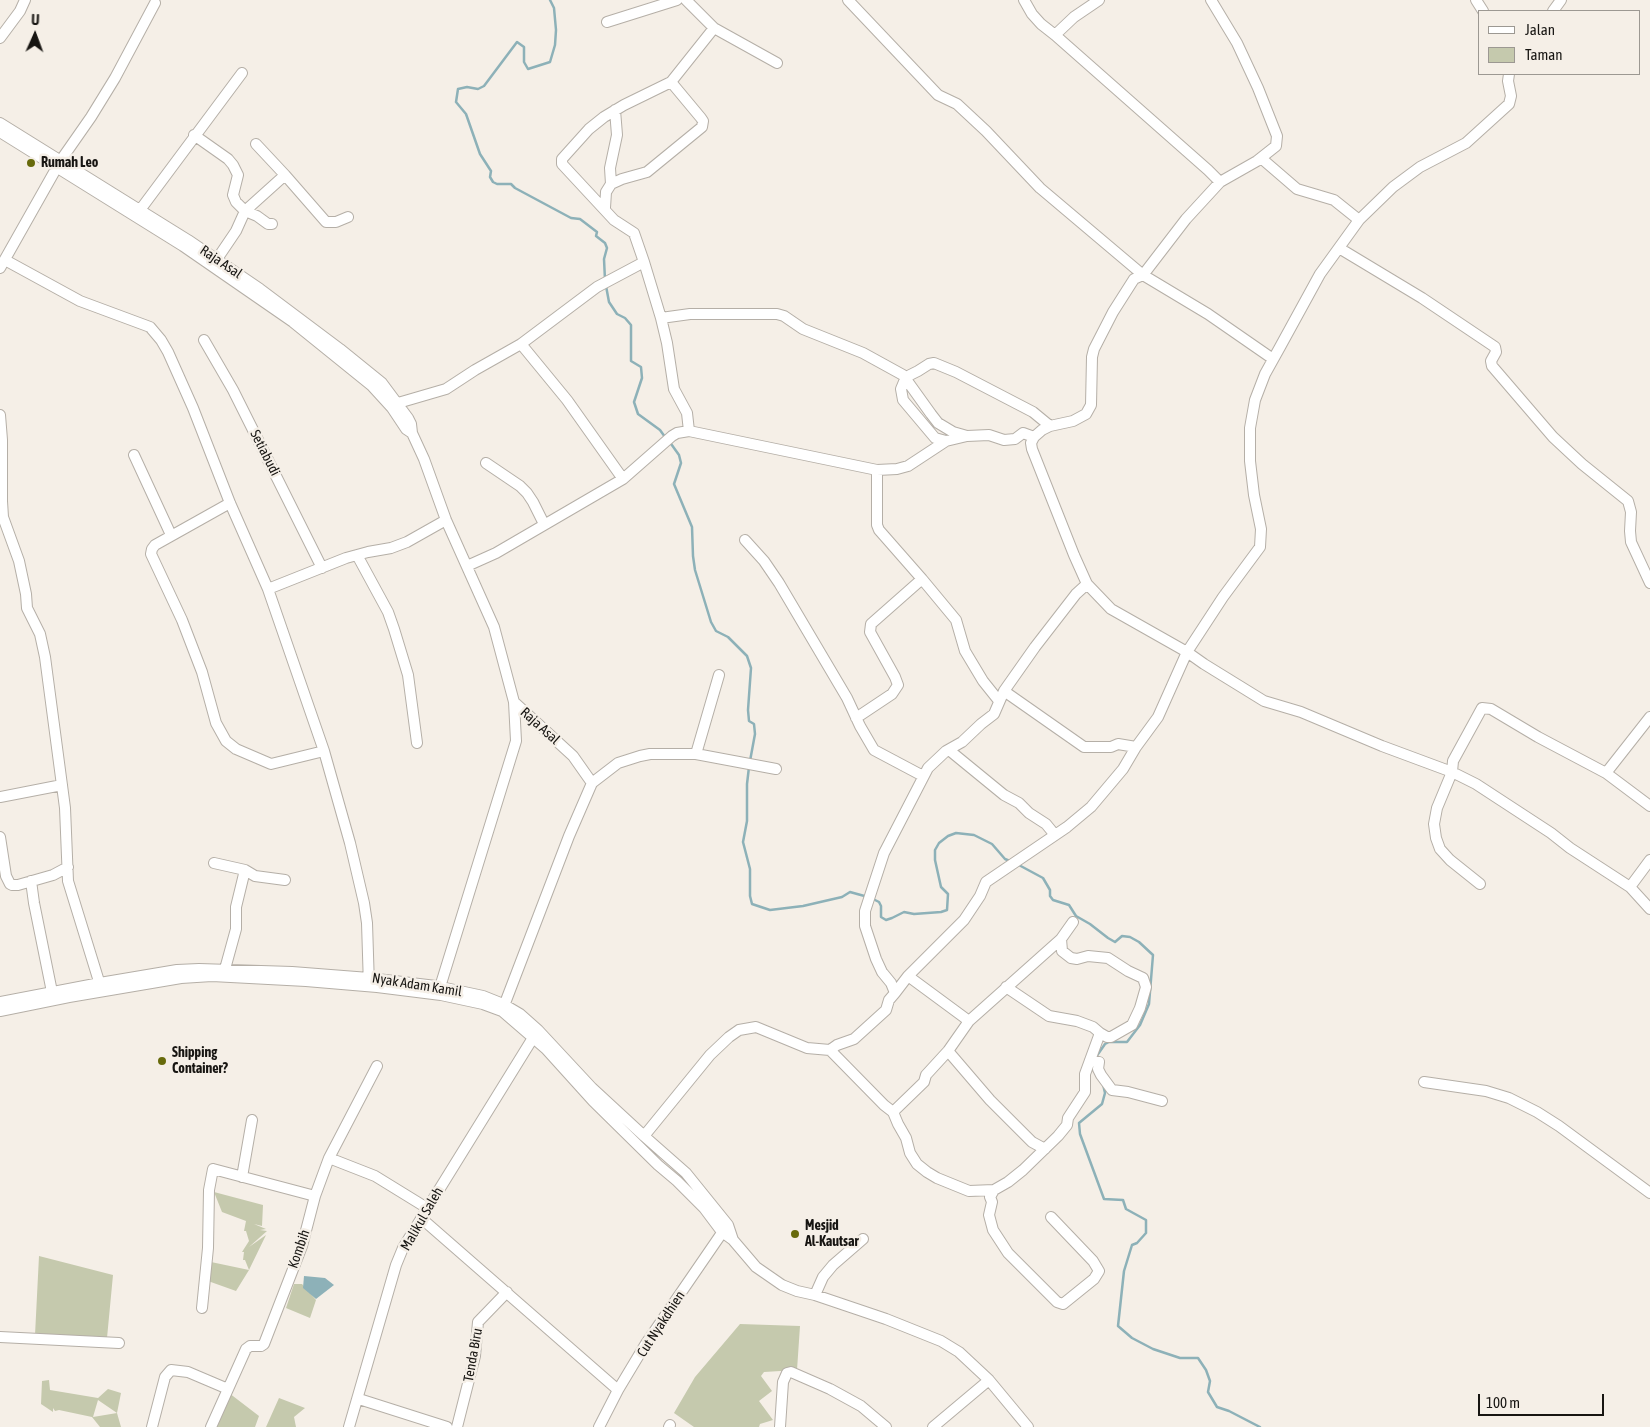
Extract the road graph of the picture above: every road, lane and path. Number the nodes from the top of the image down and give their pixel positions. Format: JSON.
{"nodes":[{"id":1,"x":25,"y":0,"type":"edge"},
{"id":2,"x":677,"y":0,"type":"edge"},
{"id":3,"x":686,"y":0,"type":"edge"},
{"id":4,"x":848,"y":0,"type":"edge"},
{"id":5,"x":1024,"y":0,"type":"edge"},
{"id":6,"x":1098,"y":0,"type":"edge"},
{"id":7,"x":1211,"y":0,"type":"edge"},
{"id":8,"x":155,"y":3,"type":"dead end"},
{"id":9,"x":607,"y":22,"type":"dead end"},
{"id":10,"x":714,"y":28,"type":"junction"},
{"id":11,"x":1055,"y":35,"type":"junction"},
{"id":12,"x":0,"y":38,"type":"edge"},
{"id":13,"x":776,"y":63,"type":"dead end"},
{"id":14,"x":242,"y":73,"type":"dead end"},
{"id":15,"x":1509,"y":75,"type":"edge"},
{"id":16,"x":672,"y":82,"type":"junction"},
{"id":17,"x":615,"y":110,"type":"junction"},
{"id":18,"x":0,"y":123,"type":"edge"},
{"id":19,"x":0,"y":132,"type":"edge"},
{"id":20,"x":194,"y":135,"type":"junction"},
{"id":21,"x":256,"y":144,"type":"dead end"},
{"id":22,"x":1261,"y":158,"type":"junction"},
{"id":23,"x":60,"y":163,"type":"junction"},
{"id":24,"x":285,"y":175,"type":"junction"},
{"id":25,"x":1220,"y":182,"type":"junction"},
{"id":26,"x":611,"y":184,"type":"junction"},
{"id":27,"x":605,"y":208,"type":"junction"},
{"id":28,"x":140,"y":210,"type":"junction"},
{"id":29,"x":245,"y":211,"type":"junction"},
{"id":30,"x":348,"y":217,"type":"dead end"},
{"id":31,"x":1359,"y":220,"type":"junction"},
{"id":32,"x":272,"y":224,"type":"dead end"},
{"id":33,"x":1339,"y":248,"type":"junction"},
{"id":34,"x":644,"y":262,"type":"junction"},
{"id":35,"x":215,"y":263,"type":"junction"},
{"id":36,"x":3,"y":264,"type":"edge"},
{"id":37,"x":1143,"y":275,"type":"junction"},
{"id":38,"x":661,"y":318,"type":"junction"},
{"id":39,"x":204,"y":340,"type":"dead end"},
{"id":40,"x":521,"y":344,"type":"junction"},
{"id":41,"x":1273,"y":359,"type":"junction"},
{"id":42,"x":906,"y":377,"type":"junction"},
{"id":43,"x":398,"y":403,"type":"junction"},
{"id":44,"x":0,"y":406,"type":"edge"},
{"id":45,"x":0,"y":415,"type":"edge"},
{"id":46,"x":1050,"y":426,"type":"junction"},
{"id":47,"x":689,"y":431,"type":"junction"},
{"id":48,"x":412,"y":433,"type":"junction"},
{"id":49,"x":967,"y":436,"type":"junction"},
{"id":50,"x":1034,"y":437,"type":"junction"},
{"id":51,"x":946,"y":441,"type":"junction"},
{"id":52,"x":134,"y":455,"type":"dead end"},
{"id":53,"x":486,"y":463,"type":"dead end"},
{"id":54,"x":877,"y":470,"type":"junction"},
{"id":55,"x":623,"y":478,"type":"junction"},
{"id":56,"x":230,"y":503,"type":"junction"},
{"id":57,"x":446,"y":520,"type":"junction"},
{"id":58,"x":544,"y":524,"type":"junction"},
{"id":59,"x":171,"y":535,"type":"junction"},
{"id":60,"x":745,"y":540,"type":"dead end"},
{"id":61,"x":357,"y":555,"type":"junction"},
{"id":62,"x":467,"y":566,"type":"junction"},
{"id":63,"x":322,"y":568,"type":"junction"},
{"id":64,"x":922,"y":579,"type":"junction"},
{"id":65,"x":1650,"y":583,"type":"edge"},
{"id":66,"x":1087,"y":584,"type":"junction"},
{"id":67,"x":268,"y":589,"type":"junction"},
{"id":68,"x":1187,"y":652,"type":"junction"},
{"id":69,"x":719,"y":675,"type":"dead end"},
{"id":70,"x":1002,"y":696,"type":"junction"},
{"id":71,"x":514,"y":702,"type":"junction"},
{"id":72,"x":1650,"y":717,"type":"edge"},
{"id":73,"x":856,"y":718,"type":"junction"},
{"id":74,"x":417,"y":743,"type":"dead end"},
{"id":75,"x":1136,"y":747,"type":"junction"},
{"id":76,"x":949,"y":750,"type":"junction"},
{"id":77,"x":324,"y":751,"type":"junction"},
{"id":78,"x":696,"y":754,"type":"junction"},
{"id":79,"x":776,"y":769,"type":"dead end"},
{"id":80,"x":1452,"y":772,"type":"junction"},
{"id":81,"x":1606,"y":773,"type":"junction"},
{"id":82,"x":922,"y":776,"type":"junction"},
{"id":83,"x":592,"y":783,"type":"junction"},
{"id":84,"x":62,"y":785,"type":"junction"},
{"id":85,"x":0,"y":797,"type":"edge"},
{"id":86,"x":1650,"y":806,"type":"edge"},
{"id":87,"x":1055,"y":835,"type":"junction"},
{"id":88,"x":0,"y":837,"type":"edge"},
{"id":89,"x":1650,"y":860,"type":"edge"},
{"id":90,"x":214,"y":863,"type":"dead end"},
{"id":91,"x":68,"y":867,"type":"junction"},
{"id":92,"x":245,"y":870,"type":"junction"},
{"id":93,"x":285,"y":880,"type":"dead end"},
{"id":94,"x":31,"y":882,"type":"junction"},
{"id":95,"x":1480,"y":884,"type":"dead end"},
{"id":96,"x":1630,"y":887,"type":"junction"},
{"id":97,"x":1650,"y":909,"type":"edge"},
{"id":98,"x":1073,"y":922,"type":"dead end"},
{"id":99,"x":1061,"y":939,"type":"junction"},
{"id":100,"x":225,"y":969,"type":"junction"},
{"id":101,"x":908,"y":976,"type":"junction"},
{"id":102,"x":369,"y":982,"type":"junction"},
{"id":103,"x":101,"y":987,"type":"junction"},
{"id":104,"x":440,"y":987,"type":"junction"},
{"id":105,"x":1006,"y":987,"type":"junction"},
{"id":106,"x":52,"y":992,"type":"junction"},
{"id":107,"x":895,"y":993,"type":"junction"},
{"id":108,"x":463,"y":996,"type":"junction"},
{"id":109,"x":0,"y":1002,"type":"edge"},
{"id":110,"x":502,"y":1007,"type":"junction"},
{"id":111,"x":0,"y":1011,"type":"edge"},
{"id":112,"x":969,"y":1021,"type":"junction"},
{"id":113,"x":1100,"y":1033,"type":"junction"},
{"id":114,"x":535,"y":1034,"type":"junction"},
{"id":115,"x":830,"y":1050,"type":"junction"},
{"id":116,"x":948,"y":1051,"type":"junction"},
{"id":117,"x":1095,"y":1061,"type":"junction"},
{"id":118,"x":377,"y":1066,"type":"dead end"},
{"id":119,"x":1424,"y":1082,"type":"dead end"},
{"id":120,"x":1162,"y":1101,"type":"dead end"},
{"id":121,"x":893,"y":1112,"type":"junction"},
{"id":122,"x":252,"y":1120,"type":"dead end"},
{"id":123,"x":644,"y":1136,"type":"junction"},
{"id":124,"x":1045,"y":1149,"type":"junction"},
{"id":125,"x":329,"y":1158,"type":"junction"},
{"id":126,"x":242,"y":1177,"type":"junction"},
{"id":127,"x":994,"y":1190,"type":"junction"},
{"id":128,"x":1650,"y":1193,"type":"edge"},
{"id":129,"x":315,"y":1196,"type":"junction"},
{"id":130,"x":427,"y":1208,"type":"junction"},
{"id":131,"x":1051,"y":1217,"type":"dead end"},
{"id":132,"x":421,"y":1218,"type":"junction"},
{"id":133,"x":725,"y":1229,"type":"junction"},
{"id":134,"x":863,"y":1239,"type":"dead end"},
{"id":135,"x":506,"y":1292,"type":"junction"},
{"id":136,"x":815,"y":1295,"type":"junction"},
{"id":137,"x":202,"y":1308,"type":"dead end"},
{"id":138,"x":0,"y":1337,"type":"edge"},
{"id":139,"x":119,"y":1343,"type":"dead end"},
{"id":140,"x":989,"y":1380,"type":"junction"},
{"id":141,"x":228,"y":1389,"type":"junction"},
{"id":142,"x":618,"y":1390,"type":"junction"},
{"id":143,"x":358,"y":1399,"type":"junction"},
{"id":144,"x":152,"y":1427,"type":"edge"},
{"id":145,"x":211,"y":1427,"type":"edge"},
{"id":146,"x":349,"y":1427,"type":"edge"},
{"id":147,"x":447,"y":1427,"type":"edge"},
{"id":148,"x":456,"y":1427,"type":"edge"},
{"id":149,"x":599,"y":1427,"type":"edge"},
{"id":150,"x":780,"y":1427,"type":"edge"},
{"id":151,"x":886,"y":1427,"type":"edge"},
{"id":152,"x":933,"y":1427,"type":"edge"},
{"id":153,"x":1028,"y":1427,"type":"edge"}],
"edges":[{"from":1,"to":12,"type":"street"},
{"from":2,"to":9,"type":"street"},
{"from":3,"to":10,"type":"street"},
{"from":4,"to":37,"type":"street"},
{"from":5,"to":11,"type":"street"},
{"from":6,"to":11,"type":"street"},
{"from":7,"to":22,"type":"street"},
{"from":8,"to":23,"type":"street"},
{"from":10,"to":13,"type":"street"},
{"from":10,"to":16,"type":"street"},
{"from":11,"to":25,"type":"street"},
{"from":14,"to":20,"type":"street"},
{"from":15,"to":31,"type":"street"},
{"from":16,"to":17,"type":"street"},
{"from":16,"to":26,"type":"street"},
{"from":17,"to":26,"type":"street"},
{"from":17,"to":27,"type":"street"},
{"from":18,"to":23,"type":"street","name":"Raja Asal"},
{"from":19,"to":23,"type":"street","name":"Raja Asal"},
{"from":20,"to":28,"type":"street"},
{"from":20,"to":29,"type":"street"},
{"from":21,"to":24,"type":"street"},
{"from":22,"to":25,"type":"street"},
{"from":22,"to":31,"type":"street"},
{"from":23,"to":28,"type":"street","name":"Raja Asal"},
{"from":23,"to":35,"type":"street","name":"Raja Asal"},
{"from":23,"to":36,"type":"street"},
{"from":24,"to":29,"type":"street"},
{"from":24,"to":30,"type":"street"},
{"from":25,"to":37,"type":"street"},
{"from":26,"to":27,"type":"street"},
{"from":27,"to":34,"type":"street"},
{"from":28,"to":35,"type":"street","name":"Raja Asal"},
{"from":29,"to":32,"type":"street"},
{"from":29,"to":35,"type":"street"},
{"from":31,"to":33,"type":"street"},
{"from":33,"to":41,"type":"street"},
{"from":33,"to":65,"type":"street"},
{"from":34,"to":38,"type":"street"},
{"from":34,"to":40,"type":"street"},
{"from":35,"to":43,"type":"street","name":"Raja Asal"},
{"from":35,"to":48,"type":"street","name":"Raja Asal"},
{"from":36,"to":56,"type":"street"},
{"from":37,"to":41,"type":"street"},
{"from":37,"to":46,"type":"street"},
{"from":38,"to":42,"type":"street"},
{"from":38,"to":47,"type":"street"},
{"from":39,"to":63,"type":"street","name":"Setiabudi"},
{"from":40,"to":43,"type":"street"},
{"from":40,"to":55,"type":"street"},
{"from":41,"to":68,"type":"street"},
{"from":42,"to":46,"type":"street"},
{"from":42,"to":49,"type":"street"},
{"from":42,"to":51,"type":"street"},
{"from":43,"to":48,"type":"street","name":"Raja Asal"},
{"from":44,"to":45,"type":"street"},
{"from":45,"to":84,"type":"street"},
{"from":46,"to":50,"type":"street"},
{"from":47,"to":54,"type":"street"},
{"from":47,"to":55,"type":"street"},
{"from":48,"to":57,"type":"street","name":"Raja Asal"},
{"from":49,"to":50,"type":"street"},
{"from":49,"to":51,"type":"street"},
{"from":50,"to":66,"type":"street"},
{"from":51,"to":54,"type":"street"},
{"from":52,"to":59,"type":"street"},
{"from":53,"to":58,"type":"street"},
{"from":54,"to":64,"type":"street"},
{"from":55,"to":58,"type":"street"},
{"from":56,"to":59,"type":"street"},
{"from":56,"to":67,"type":"street"},
{"from":57,"to":61,"type":"street"},
{"from":57,"to":62,"type":"street","name":"Raja Asal"},
{"from":58,"to":62,"type":"street"},
{"from":59,"to":77,"type":"street"},
{"from":60,"to":73,"type":"street"},
{"from":61,"to":63,"type":"street"},
{"from":61,"to":74,"type":"street"},
{"from":62,"to":71,"type":"street","name":"Raja Asal"},
{"from":63,"to":67,"type":"street"},
{"from":64,"to":70,"type":"street"},
{"from":64,"to":73,"type":"street"},
{"from":66,"to":68,"type":"street"},
{"from":66,"to":70,"type":"street"},
{"from":67,"to":77,"type":"street"},
{"from":68,"to":75,"type":"street"},
{"from":68,"to":80,"type":"street"},
{"from":69,"to":78,"type":"street"},
{"from":70,"to":75,"type":"street"},
{"from":70,"to":76,"type":"street"},
{"from":71,"to":83,"type":"street","name":"Raja Asal"},
{"from":71,"to":104,"type":"street"},
{"from":72,"to":81,"type":"street"},
{"from":73,"to":82,"type":"street"},
{"from":75,"to":87,"type":"street"},
{"from":76,"to":82,"type":"street"},
{"from":76,"to":87,"type":"street"},
{"from":77,"to":102,"type":"street"},
{"from":78,"to":79,"type":"street"},
{"from":78,"to":83,"type":"street"},
{"from":80,"to":81,"type":"street"},
{"from":80,"to":95,"type":"street"},
{"from":80,"to":96,"type":"street"},
{"from":81,"to":86,"type":"street"},
{"from":82,"to":107,"type":"street"},
{"from":83,"to":110,"type":"street"},
{"from":84,"to":85,"type":"street"},
{"from":84,"to":91,"type":"street"},
{"from":87,"to":101,"type":"street"},
{"from":88,"to":94,"type":"street"},
{"from":89,"to":96,"type":"street"},
{"from":90,"to":92,"type":"street"},
{"from":91,"to":94,"type":"street"},
{"from":91,"to":103,"type":"street"},
{"from":92,"to":93,"type":"street"},
{"from":92,"to":100,"type":"street"},
{"from":94,"to":106,"type":"street"},
{"from":96,"to":97,"type":"street"},
{"from":98,"to":99,"type":"street"},
{"from":99,"to":105,"type":"street"},
{"from":99,"to":113,"type":"street"},
{"from":100,"to":102,"type":"street","name":"Nyak Adam Kamil"},
{"from":100,"to":103,"type":"street","name":"Nyak Adam Kamil"},
{"from":101,"to":107,"type":"street"},
{"from":101,"to":112,"type":"street"},
{"from":102,"to":103,"type":"street"},
{"from":102,"to":104,"type":"street","name":"Nyak Adam Kamil"},
{"from":102,"to":108,"type":"street"},
{"from":103,"to":106,"type":"street","name":"Nyak Adam Kamil"},
{"from":103,"to":111,"type":"street"},
{"from":104,"to":108,"type":"street","name":"Nyak Adam Kamil"},
{"from":105,"to":112,"type":"street"},
{"from":105,"to":113,"type":"street"},
{"from":106,"to":109,"type":"street","name":"Nyak Adam Kamil"},
{"from":107,"to":115,"type":"street"},
{"from":108,"to":110,"type":"street","name":"Nyak Adam Kamil"},
{"from":110,"to":114,"type":"street","name":"Nyak Adam Kamil"},
{"from":112,"to":116,"type":"street"},
{"from":113,"to":117,"type":"street"},
{"from":114,"to":123,"type":"street","name":"Nyak Adam Kamil"},
{"from":114,"to":130,"type":"street","name":"Malikul Saleh"},
{"from":114,"to":133,"type":"street"},
{"from":115,"to":121,"type":"street"},
{"from":115,"to":123,"type":"street"},
{"from":116,"to":121,"type":"street"},
{"from":116,"to":124,"type":"street"},
{"from":117,"to":120,"type":"street"},
{"from":117,"to":124,"type":"street"},
{"from":118,"to":125,"type":"street","name":"Kombih"},
{"from":119,"to":128,"type":"street"},
{"from":121,"to":127,"type":"street"},
{"from":122,"to":126,"type":"street"},
{"from":123,"to":133,"type":"street","name":"Nyak Adam Kamil"},
{"from":124,"to":127,"type":"street"},
{"from":125,"to":129,"type":"street","name":"Kombih"},
{"from":125,"to":130,"type":"street"},
{"from":126,"to":129,"type":"street"},
{"from":126,"to":137,"type":"street"},
{"from":127,"to":131,"type":"street"},
{"from":129,"to":141,"type":"street","name":"Kombih"},
{"from":130,"to":132,"type":"street","name":"Malikul Saleh"},
{"from":132,"to":135,"type":"street"},
{"from":132,"to":143,"type":"street","name":"Malikul Saleh"},
{"from":133,"to":136,"type":"street","name":"Nyak Adam Kamil"},
{"from":133,"to":142,"type":"street","name":"Cut Nyakdhien"},
{"from":134,"to":136,"type":"street"},
{"from":135,"to":142,"type":"street"},
{"from":135,"to":148,"type":"street","name":"Tenda Biru"},
{"from":136,"to":140,"type":"street"},
{"from":138,"to":139,"type":"street"},
{"from":140,"to":152,"type":"street"},
{"from":140,"to":153,"type":"street"},
{"from":141,"to":144,"type":"street"},
{"from":141,"to":145,"type":"street","name":"Kombih"},
{"from":142,"to":149,"type":"street","name":"Cut Nyakdhien"},
{"from":143,"to":146,"type":"street","name":"Malikul Saleh"},
{"from":143,"to":147,"type":"street"},
{"from":150,"to":151,"type":"street"}]}
